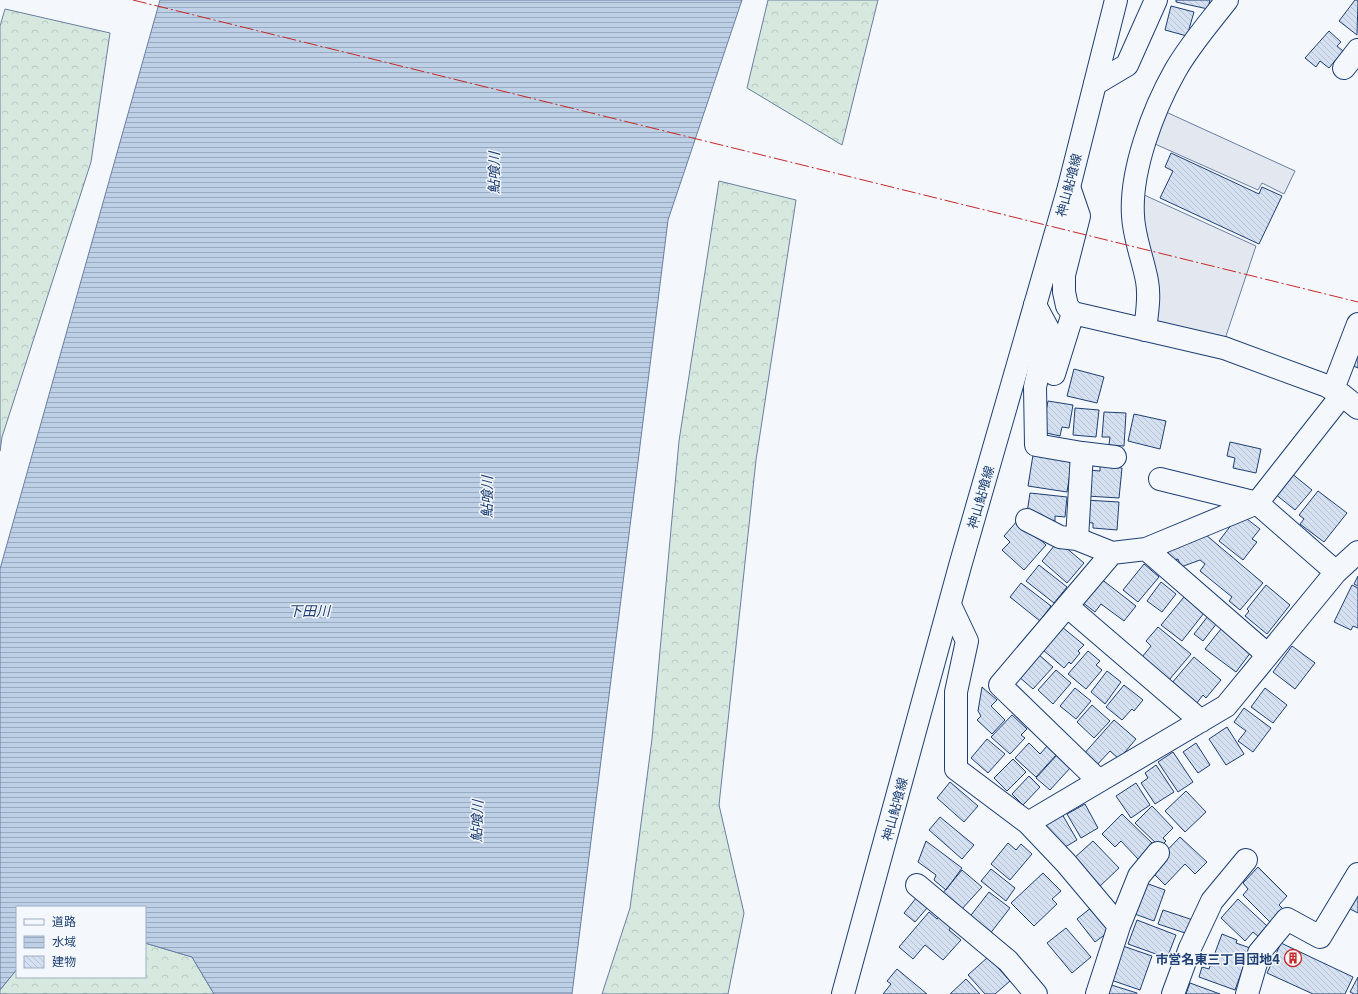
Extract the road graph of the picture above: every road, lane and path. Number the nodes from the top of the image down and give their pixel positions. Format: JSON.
{"nodes":[{"id":1,"x":1116,"y":0,"type":"edge"},
{"id":2,"x":1156,"y":0,"type":"edge"},
{"id":3,"x":1227,"y":0,"type":"edge"},
{"id":4,"x":1358,"y":50,"type":"edge"},
{"id":5,"x":1344,"y":68,"type":"dead end"},
{"id":6,"x":1095,"y":84,"type":"junction"},
{"id":7,"x":1069,"y":187,"type":"junction"},
{"id":8,"x":1035,"y":305,"type":"junction"},
{"id":9,"x":1073,"y":313,"type":"junction"},
{"id":10,"x":1358,"y":324,"type":"edge"},
{"id":11,"x":1145,"y":330,"type":"junction"},
{"id":12,"x":1054,"y":374,"type":"dead end"},
{"id":13,"x":1337,"y":392,"type":"junction"},
{"id":14,"x":1358,"y":408,"type":"edge"},
{"id":15,"x":1082,"y":453,"type":"junction"},
{"id":16,"x":1115,"y":457,"type":"dead end"},
{"id":17,"x":1160,"y":479,"type":"dead end"},
{"id":18,"x":1257,"y":503,"type":"junction"},
{"id":19,"x":1027,"y":520,"type":"dead end"},
{"id":20,"x":1077,"y":539,"type":"junction"},
{"id":21,"x":1146,"y":549,"type":"junction"},
{"id":22,"x":1358,"y":552,"type":"edge"},
{"id":23,"x":1112,"y":553,"type":"junction"},
{"id":24,"x":1336,"y":572,"type":"junction"},
{"id":25,"x":950,"y":605,"type":"junction"},
{"id":26,"x":1067,"y":606,"type":"junction"},
{"id":27,"x":1268,"y":655,"type":"junction"},
{"id":28,"x":1201,"y":721,"type":"junction"},
{"id":29,"x":1099,"y":781,"type":"junction"},
{"id":30,"x":1028,"y":823,"type":"junction"},
{"id":31,"x":1158,"y":853,"type":"dead end"},
{"id":32,"x":1246,"y":860,"type":"dead end"},
{"id":33,"x":1358,"y":874,"type":"edge"},
{"id":34,"x":917,"y":885,"type":"dead end"},
{"id":35,"x":1119,"y":926,"type":"junction"},
{"id":36,"x":843,"y":994,"type":"edge"},
{"id":37,"x":1036,"y":994,"type":"edge"},
{"id":38,"x":1097,"y":994,"type":"edge"},
{"id":39,"x":1173,"y":994,"type":"edge"},
{"id":40,"x":1248,"y":994,"type":"edge"}],
"edges":[{"from":1,"to":6,"type":"street","name":"神山鮎喰線"},
{"from":2,"to":6,"type":"street"},
{"from":3,"to":11,"type":"street"},
{"from":4,"to":5,"type":"street"},
{"from":6,"to":7,"type":"street","name":"神山鮎喰線"},
{"from":7,"to":8,"type":"street","name":"神山鮎喰線"},
{"from":7,"to":9,"type":"street"},
{"from":8,"to":15,"type":"street"},
{"from":8,"to":25,"type":"street","name":"神山鮎喰線"},
{"from":9,"to":11,"type":"street"},
{"from":9,"to":12,"type":"street"},
{"from":10,"to":13,"type":"street"},
{"from":11,"to":13,"type":"street"},
{"from":13,"to":14,"type":"street"},
{"from":13,"to":18,"type":"street"},
{"from":15,"to":16,"type":"street"},
{"from":15,"to":20,"type":"street"},
{"from":17,"to":18,"type":"street"},
{"from":18,"to":21,"type":"street"},
{"from":18,"to":24,"type":"street"},
{"from":19,"to":20,"type":"street"},
{"from":20,"to":23,"type":"street"},
{"from":21,"to":23,"type":"street"},
{"from":21,"to":27,"type":"street"},
{"from":22,"to":24,"type":"street"},
{"from":23,"to":26,"type":"street"},
{"from":24,"to":27,"type":"street"},
{"from":25,"to":30,"type":"street"},
{"from":25,"to":36,"type":"street","name":"神山鮎喰線"},
{"from":26,"to":28,"type":"street"},
{"from":26,"to":29,"type":"street"},
{"from":27,"to":28,"type":"street"},
{"from":28,"to":29,"type":"street"},
{"from":29,"to":30,"type":"street"},
{"from":30,"to":35,"type":"street"},
{"from":31,"to":35,"type":"street"},
{"from":32,"to":39,"type":"street"},
{"from":33,"to":40,"type":"street"},
{"from":34,"to":37,"type":"street"},
{"from":35,"to":38,"type":"street"}]}
